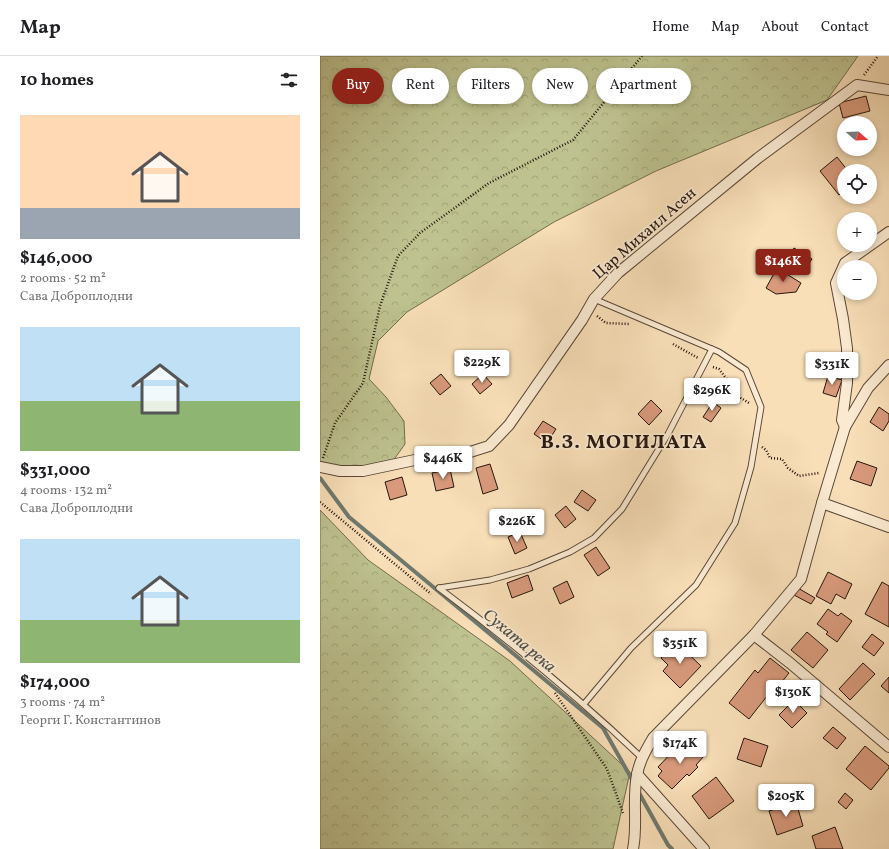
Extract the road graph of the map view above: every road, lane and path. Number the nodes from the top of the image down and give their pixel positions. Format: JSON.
{"nodes":[{"id":1,"x":642,"y":56,"type":"edge"},
{"id":2,"x":878,"y":56,"type":"edge"},
{"id":3,"x":857,"y":86,"type":"junction"},
{"id":4,"x":889,"y":90,"type":"edge"},
{"id":5,"x":889,"y":232,"type":"edge"},
{"id":6,"x":594,"y":299,"type":"junction"},
{"id":7,"x":588,"y":309,"type":"junction"},
{"id":8,"x":634,"y":325,"type":"dead end"},
{"id":9,"x":668,"y":340,"type":"dead end"},
{"id":10,"x":712,"y":349,"type":"junction"},
{"id":11,"x":705,"y":363,"type":"junction"},
{"id":12,"x":889,"y":365,"type":"edge"},
{"id":13,"x":750,"y":403,"type":"dead end"},
{"id":14,"x":845,"y":427,"type":"junction"},
{"id":15,"x":754,"y":451,"type":"junction"},
{"id":16,"x":320,"y":467,"type":"edge"},
{"id":17,"x":830,"y":478,"type":"junction"},
{"id":18,"x":320,"y":502,"type":"edge"},
{"id":19,"x":822,"y":503,"type":"junction"},
{"id":20,"x":889,"y":527,"type":"edge"},
{"id":21,"x":437,"y":598,"type":"dead end"},
{"id":22,"x":754,"y":635,"type":"junction"},
{"id":23,"x":553,"y":690,"type":"dead end"},
{"id":24,"x":584,"y":704,"type":"junction"},
{"id":25,"x":889,"y":747,"type":"edge"},
{"id":26,"x":642,"y":758,"type":"junction"},
{"id":27,"x":636,"y":775,"type":"junction"},
{"id":28,"x":623,"y":814,"type":"dead end"},
{"id":29,"x":636,"y":847,"type":"edge"},
{"id":30,"x":704,"y":849,"type":"edge"}],
"edges":[{"from":1,"to":16,"type":"path"},
{"from":2,"to":3,"type":"path"},
{"from":3,"to":4,"type":"street"},
{"from":3,"to":6,"type":"street","name":"Цар Михаил Асен"},
{"from":5,"to":14,"type":"street"},
{"from":6,"to":7,"type":"street","name":"Цар Михаил Асен"},
{"from":6,"to":10,"type":"lane"},
{"from":7,"to":8,"type":"path"},
{"from":7,"to":16,"type":"street","name":"Цар Михаил Асен"},
{"from":9,"to":11,"type":"path"},
{"from":10,"to":11,"type":"lane"},
{"from":10,"to":15,"type":"lane"},
{"from":11,"to":13,"type":"path"},
{"from":11,"to":24,"type":"lane"},
{"from":12,"to":14,"type":"street"},
{"from":14,"to":17,"type":"street"},
{"from":15,"to":17,"type":"path"},
{"from":15,"to":24,"type":"lane"},
{"from":17,"to":19,"type":"street"},
{"from":18,"to":21,"type":"path"},
{"from":19,"to":20,"type":"street"},
{"from":19,"to":22,"type":"street"},
{"from":22,"to":25,"type":"street"},
{"from":22,"to":26,"type":"street"},
{"from":23,"to":28,"type":"path"},
{"from":24,"to":26,"type":"lane"},
{"from":26,"to":27,"type":"street"},
{"from":27,"to":29,"type":"street"},
{"from":27,"to":30,"type":"street"}]}
